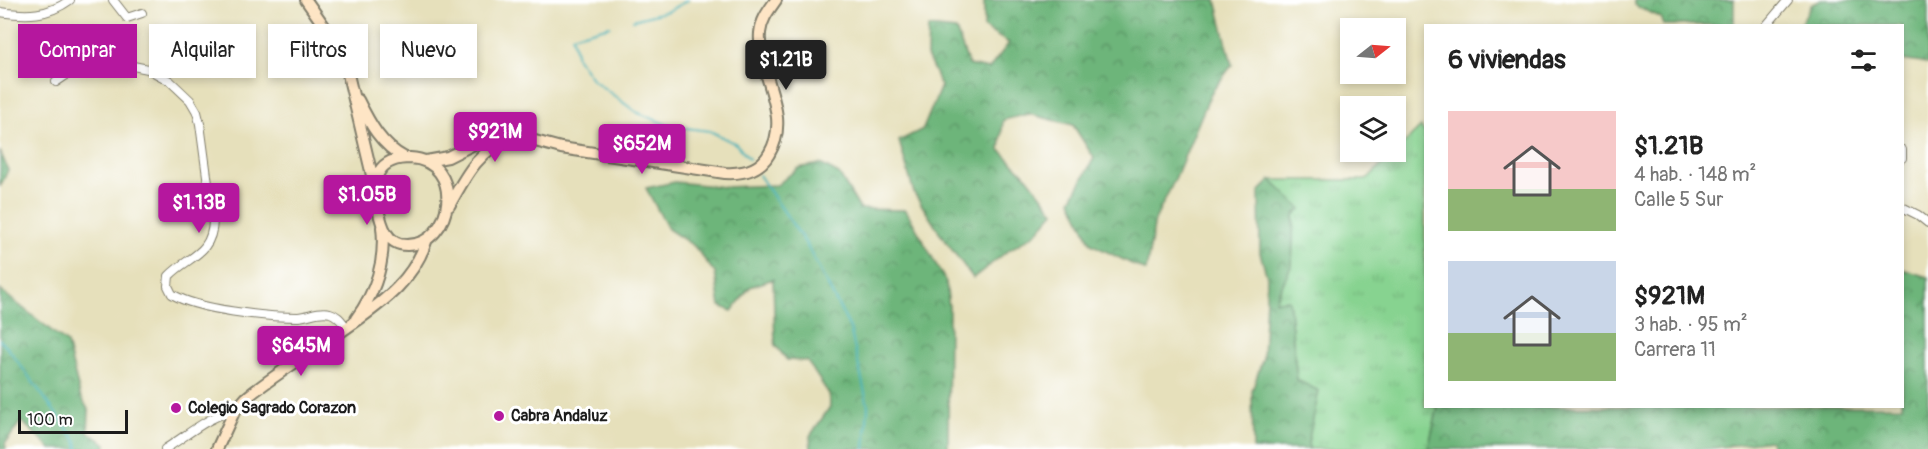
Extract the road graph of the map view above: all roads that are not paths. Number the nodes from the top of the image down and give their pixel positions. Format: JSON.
{"nodes":[{"id":1,"x":70,"y":0,"type":"edge"},
{"id":2,"x":113,"y":0,"type":"edge"},
{"id":3,"x":306,"y":0,"type":"edge"},
{"id":4,"x":776,"y":0,"type":"edge"},
{"id":5,"x":1788,"y":0,"type":"edge"},
{"id":6,"x":0,"y":12,"type":"edge"},
{"id":7,"x":142,"y":13,"type":"dead end"},
{"id":8,"x":1768,"y":24,"type":"edge"},
{"id":9,"x":56,"y":82,"type":"dead end"},
{"id":10,"x":352,"y":89,"type":"junction"},
{"id":11,"x":514,"y":136,"type":"junction"},
{"id":12,"x":405,"y":158,"type":"junction"},
{"id":13,"x":426,"y":161,"type":"junction"},
{"id":14,"x":374,"y":184,"type":"junction"},
{"id":15,"x":447,"y":208,"type":"junction"},
{"id":16,"x":1904,"y":208,"type":"edge"},
{"id":17,"x":381,"y":223,"type":"junction"},
{"id":18,"x":1928,"y":223,"type":"edge"},
{"id":19,"x":427,"y":239,"type":"junction"},
{"id":20,"x":350,"y":326,"type":"junction"},
{"id":21,"x":234,"y":412,"type":"junction"},
{"id":22,"x":165,"y":449,"type":"edge"},
{"id":23,"x":217,"y":449,"type":"edge"}],
"edges":[{"from":1,"to":6,"type":"street"},
{"from":2,"to":7,"type":"street"},
{"from":3,"to":10,"type":"main road"},
{"from":4,"to":11,"type":"main road"},
{"from":5,"to":8,"type":"street"},
{"from":9,"to":20,"type":"street"},
{"from":10,"to":12,"type":"main road"},
{"from":10,"to":14,"type":"main road"},
{"from":11,"to":13,"type":"main road"},
{"from":11,"to":15,"type":"main road"},
{"from":12,"to":13,"type":"main road"},
{"from":12,"to":14,"type":"main road"},
{"from":13,"to":15,"type":"main road"},
{"from":14,"to":17,"type":"main road"},
{"from":15,"to":19,"type":"main road"},
{"from":16,"to":18,"type":"street"},
{"from":17,"to":19,"type":"main road"},
{"from":17,"to":20,"type":"main road"},
{"from":19,"to":20,"type":"main road"},
{"from":20,"to":21,"type":"main road"},
{"from":21,"to":22,"type":"street"},
{"from":21,"to":23,"type":"main road"}]}
